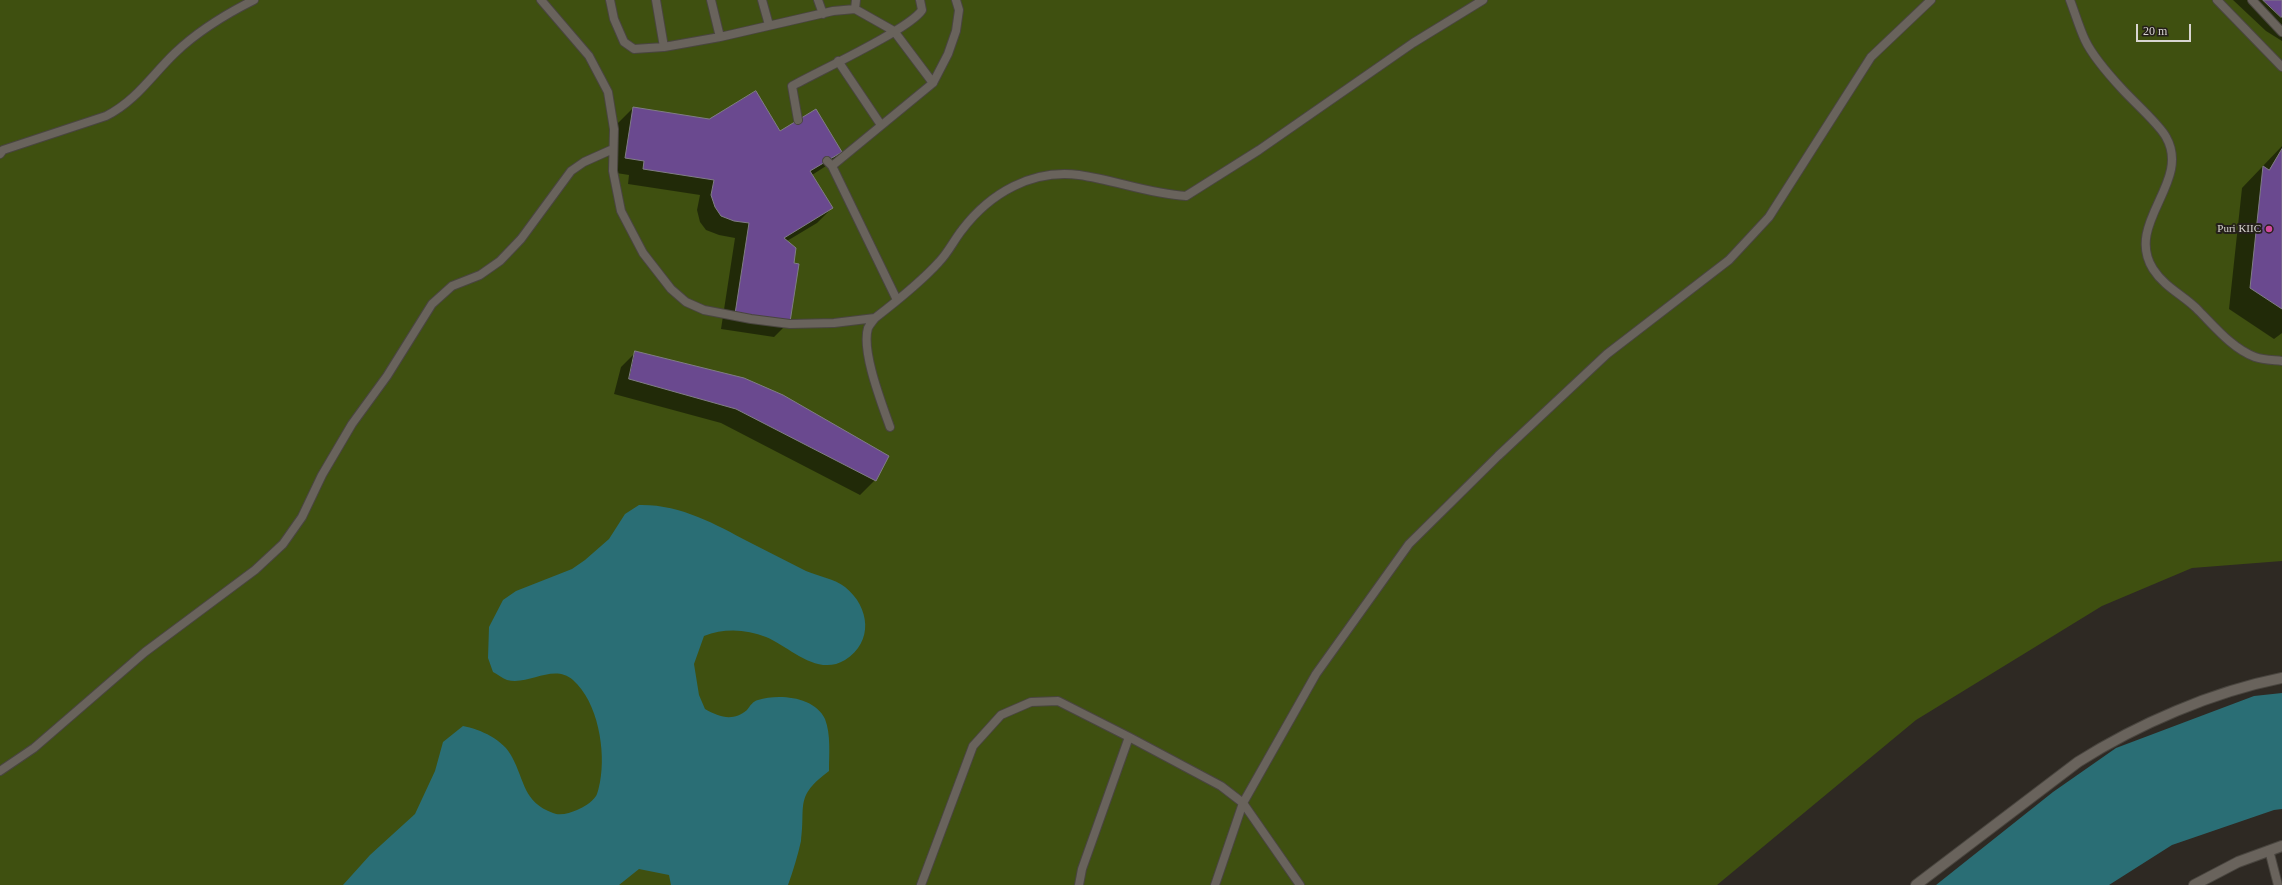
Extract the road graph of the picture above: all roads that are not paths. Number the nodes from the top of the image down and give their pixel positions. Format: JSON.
{"nodes":[{"id":1,"x":254,"y":0,"type":"edge"},
{"id":2,"x":541,"y":0,"type":"edge"},
{"id":3,"x":610,"y":0,"type":"edge"},
{"id":4,"x":656,"y":0,"type":"edge"},
{"id":5,"x":711,"y":0,"type":"edge"},
{"id":6,"x":762,"y":0,"type":"edge"},
{"id":7,"x":818,"y":0,"type":"edge"},
{"id":8,"x":856,"y":0,"type":"edge"},
{"id":9,"x":920,"y":0,"type":"edge"},
{"id":10,"x":956,"y":0,"type":"edge"},
{"id":11,"x":1483,"y":0,"type":"edge"},
{"id":12,"x":1931,"y":0,"type":"edge"},
{"id":13,"x":2070,"y":0,"type":"edge"},
{"id":14,"x":2216,"y":0,"type":"edge"},
{"id":15,"x":2252,"y":0,"type":"edge"},
{"id":16,"x":854,"y":9,"type":"junction"},
{"id":17,"x":823,"y":14,"type":"junction"},
{"id":18,"x":768,"y":25,"type":"junction"},
{"id":19,"x":894,"y":31,"type":"junction"},
{"id":20,"x":2282,"y":32,"type":"edge"},
{"id":21,"x":720,"y":37,"type":"junction"},
{"id":22,"x":664,"y":47,"type":"junction"},
{"id":23,"x":838,"y":61,"type":"junction"},
{"id":24,"x":2282,"y":67,"type":"edge"},
{"id":25,"x":933,"y":82,"type":"junction"},
{"id":26,"x":798,"y":120,"type":"dead end"},
{"id":27,"x":881,"y":125,"type":"junction"},
{"id":28,"x":613,"y":148,"type":"junction"},
{"id":29,"x":1,"y":151,"type":"edge"},
{"id":30,"x":897,"y":300,"type":"junction"},
{"id":31,"x":875,"y":318,"type":"junction"},
{"id":32,"x":2282,"y":361,"type":"edge"},
{"id":33,"x":890,"y":427,"type":"dead end"},
{"id":34,"x":2282,"y":678,"type":"edge"},
{"id":35,"x":1129,"y":736,"type":"junction"},
{"id":36,"x":0,"y":771,"type":"edge"},
{"id":37,"x":1243,"y":803,"type":"junction"},
{"id":38,"x":2282,"y":846,"type":"edge"},
{"id":39,"x":2269,"y":850,"type":"junction"},
{"id":40,"x":921,"y":885,"type":"edge"},
{"id":41,"x":1078,"y":885,"type":"edge"},
{"id":42,"x":1215,"y":885,"type":"edge"},
{"id":43,"x":1300,"y":885,"type":"edge"},
{"id":44,"x":1916,"y":885,"type":"edge"},
{"id":45,"x":2194,"y":885,"type":"edge"},
{"id":46,"x":2278,"y":885,"type":"edge"}],
"edges":[{"from":1,"to":29,"type":"lane"},
{"from":2,"to":28,"type":"lane"},
{"from":3,"to":22,"type":"lane"},
{"from":4,"to":22,"type":"lane"},
{"from":5,"to":21,"type":"lane"},
{"from":6,"to":18,"type":"lane"},
{"from":7,"to":17,"type":"lane"},
{"from":8,"to":16,"type":"lane"},
{"from":9,"to":19,"type":"lane"},
{"from":10,"to":25,"type":"lane"},
{"from":11,"to":30,"type":"lane"},
{"from":12,"to":37,"type":"lane"},
{"from":13,"to":32,"type":"lane"},
{"from":14,"to":24,"type":"lane"},
{"from":15,"to":20,"type":"lane"},
{"from":16,"to":17,"type":"lane"},
{"from":16,"to":19,"type":"lane"},
{"from":17,"to":18,"type":"lane"},
{"from":18,"to":21,"type":"lane"},
{"from":19,"to":23,"type":"lane"},
{"from":19,"to":25,"type":"lane"},
{"from":21,"to":22,"type":"lane"},
{"from":23,"to":26,"type":"lane"},
{"from":23,"to":27,"type":"lane"},
{"from":25,"to":27,"type":"lane"},
{"from":27,"to":30,"type":"lane"},
{"from":28,"to":31,"type":"lane"},
{"from":28,"to":36,"type":"lane"},
{"from":30,"to":31,"type":"lane"},
{"from":31,"to":33,"type":"lane"},
{"from":34,"to":44,"type":"street"},
{"from":35,"to":37,"type":"lane"},
{"from":35,"to":40,"type":"lane"},
{"from":35,"to":41,"type":"lane"},
{"from":37,"to":42,"type":"lane"},
{"from":37,"to":43,"type":"lane"},
{"from":38,"to":39,"type":"street"},
{"from":39,"to":45,"type":"street"},
{"from":39,"to":46,"type":"lane"}]}
